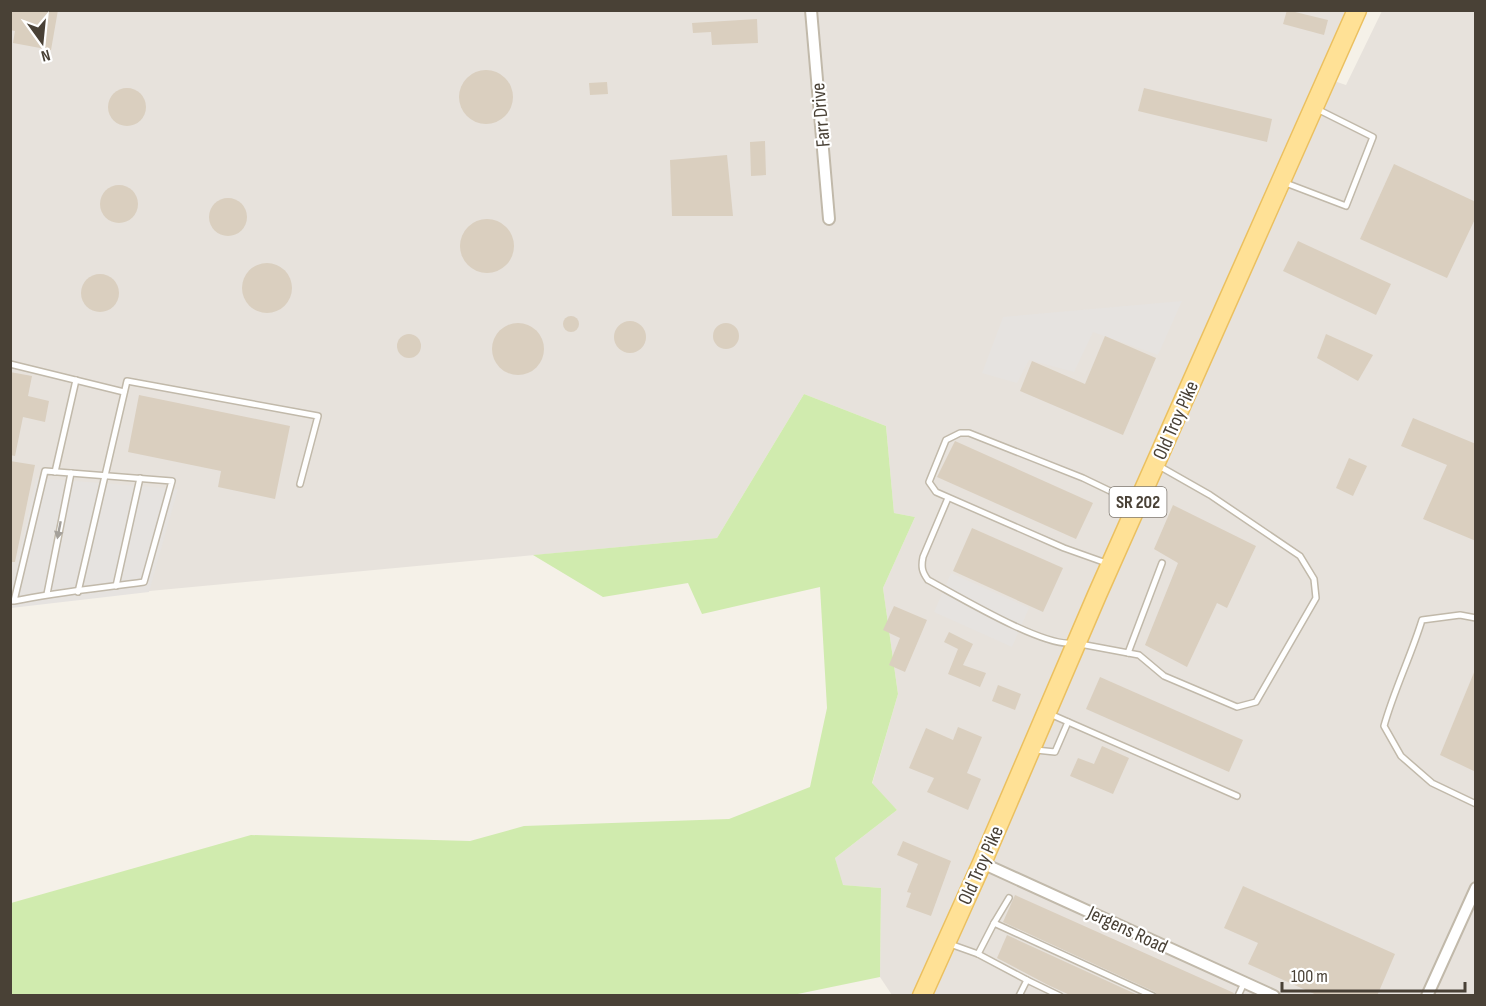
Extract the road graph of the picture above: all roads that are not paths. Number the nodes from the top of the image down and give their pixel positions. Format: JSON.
{"nodes":[{"id":1,"x":811,"y":10,"type":"edge"},
{"id":2,"x":1357,"y":10,"type":"edge"},
{"id":3,"x":1314,"y":108,"type":"junction"},
{"id":4,"x":1281,"y":181,"type":"junction"},
{"id":5,"x":829,"y":219,"type":"dead end"},
{"id":6,"x":10,"y":364,"type":"edge"},
{"id":7,"x":76,"y":380,"type":"junction"},
{"id":8,"x":124,"y":392,"type":"junction"},
{"id":9,"x":1155,"y":464,"type":"junction"},
{"id":10,"x":55,"y":471,"type":"junction"},
{"id":11,"x":71,"y":473,"type":"junction"},
{"id":12,"x":105,"y":475,"type":"junction"},
{"id":13,"x":140,"y":478,"type":"junction"},
{"id":14,"x":300,"y":484,"type":"dead end"},
{"id":15,"x":948,"y":498,"type":"junction"},
{"id":16,"x":1137,"y":504,"type":"junction"},
{"id":17,"x":1162,"y":563,"type":"dead end"},
{"id":18,"x":1110,"y":565,"type":"junction"},
{"id":19,"x":116,"y":586,"type":"junction"},
{"id":20,"x":78,"y":592,"type":"junction"},
{"id":21,"x":47,"y":594,"type":"junction"},
{"id":22,"x":12,"y":601,"type":"edge"},
{"id":23,"x":1476,"y":618,"type":"edge"},
{"id":24,"x":1076,"y":643,"type":"junction"},
{"id":25,"x":1128,"y":653,"type":"junction"},
{"id":26,"x":1046,"y":712,"type":"junction"},
{"id":27,"x":1068,"y":722,"type":"junction"},
{"id":28,"x":1030,"y":749,"type":"junction"},
{"id":29,"x":1237,"y":796,"type":"dead end"},
{"id":30,"x":1476,"y":804,"type":"edge"},
{"id":31,"x":982,"y":863,"type":"junction"},
{"id":32,"x":1476,"y":888,"type":"edge"},
{"id":33,"x":1009,"y":898,"type":"dead end"},
{"id":34,"x":994,"y":923,"type":"junction"},
{"id":35,"x":946,"y":943,"type":"junction"},
{"id":36,"x":978,"y":954,"type":"junction"},
{"id":37,"x":1027,"y":981,"type":"junction"},
{"id":38,"x":1244,"y":982,"type":"junction"},
{"id":39,"x":926,"y":994,"type":"edge"},
{"id":40,"x":1019,"y":996,"type":"edge"},
{"id":41,"x":1060,"y":996,"type":"edge"},
{"id":42,"x":1153,"y":996,"type":"edge"},
{"id":43,"x":1238,"y":996,"type":"edge"},
{"id":44,"x":1274,"y":996,"type":"edge"},
{"id":45,"x":1427,"y":996,"type":"edge"}],
"edges":[{"from":1,"to":5,"type":"street","name":"Farr Drive"},
{"from":2,"to":3,"type":"main road","name":"Old Troy Pike","number":"SR 202"},
{"from":3,"to":4,"type":"main road","name":"Old Troy Pike","number":"SR 202"},
{"from":3,"to":4,"type":"lane"},
{"from":4,"to":9,"type":"main road","name":"Old Troy Pike","number":"SR 202"},
{"from":6,"to":7,"type":"lane"},
{"from":7,"to":8,"type":"lane"},
{"from":7,"to":10,"type":"lane"},
{"from":8,"to":12,"type":"lane"},
{"from":8,"to":14,"type":"lane"},
{"from":9,"to":16,"type":"main road","name":"Old Troy Pike","number":"SR 202"},
{"from":9,"to":25,"type":"lane"},
{"from":10,"to":11,"type":"lane"},
{"from":10,"to":22,"type":"lane"},
{"from":11,"to":12,"type":"lane"},
{"from":11,"to":21,"type":"lane","one_way":true},
{"from":12,"to":13,"type":"lane"},
{"from":12,"to":20,"type":"lane"},
{"from":13,"to":19,"type":"lane"},
{"from":13,"to":19,"type":"lane"},
{"from":15,"to":16,"type":"lane"},
{"from":15,"to":18,"type":"lane"},
{"from":15,"to":24,"type":"lane"},
{"from":16,"to":18,"type":"main road","name":"Old Troy Pike","number":"SR 202"},
{"from":17,"to":25,"type":"lane"},
{"from":18,"to":24,"type":"main road","name":"Old Troy Pike","number":"SR 202"},
{"from":19,"to":20,"type":"lane"},
{"from":20,"to":21,"type":"lane"},
{"from":21,"to":22,"type":"lane"},
{"from":23,"to":30,"type":"lane"},
{"from":24,"to":25,"type":"lane"},
{"from":24,"to":26,"type":"main road","name":"Old Troy Pike","number":"SR 202"},
{"from":26,"to":27,"type":"lane"},
{"from":26,"to":28,"type":"main road","name":"Old Troy Pike","number":"SR 202"},
{"from":27,"to":28,"type":"lane"},
{"from":27,"to":29,"type":"lane"},
{"from":28,"to":31,"type":"main road","name":"Old Troy Pike","number":"SR 202"},
{"from":31,"to":35,"type":"main road","name":"Old Troy Pike","number":"SR 202"},
{"from":31,"to":38,"type":"street","name":"Jergens Road"},
{"from":32,"to":45,"type":"street"},
{"from":33,"to":34,"type":"lane"},
{"from":34,"to":36,"type":"lane"},
{"from":34,"to":42,"type":"lane"},
{"from":35,"to":36,"type":"lane"},
{"from":35,"to":39,"type":"main road","name":"Old Troy Pike","number":"SR 202"},
{"from":36,"to":37,"type":"lane"},
{"from":37,"to":40,"type":"lane"},
{"from":37,"to":41,"type":"lane"},
{"from":38,"to":43,"type":"lane"},
{"from":38,"to":44,"type":"street","name":"Jergens Road"}]}
